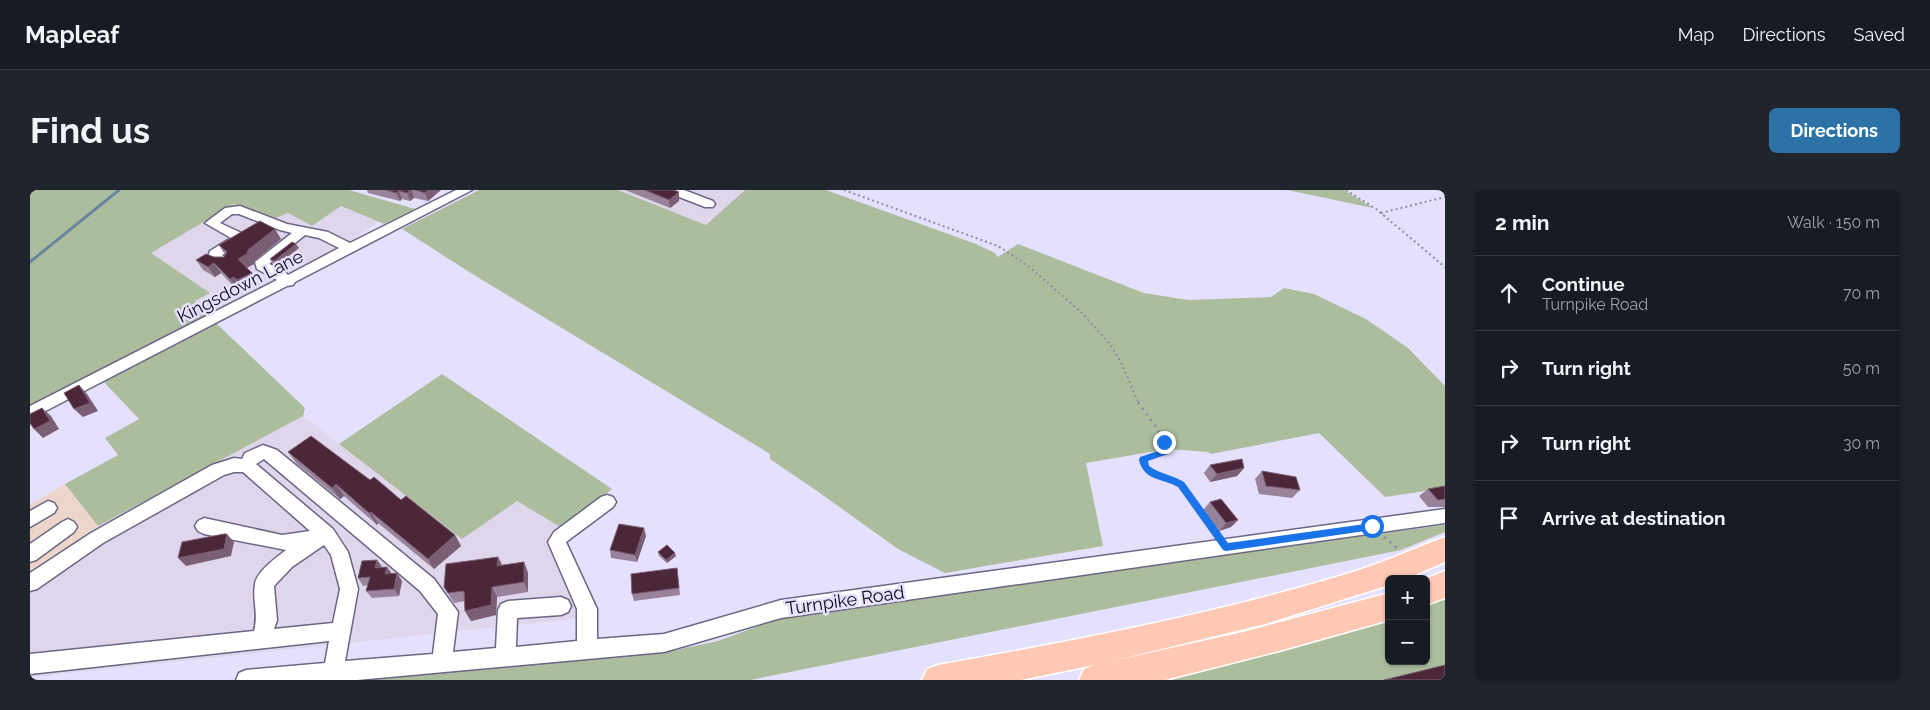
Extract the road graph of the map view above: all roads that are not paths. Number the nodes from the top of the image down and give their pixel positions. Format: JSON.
{"nodes":[{"id":1,"x":466,"y":190,"type":"edge"},
{"id":2,"x":673,"y":190,"type":"edge"},
{"id":3,"x":704,"y":190,"type":"edge"},
{"id":4,"x":694,"y":198,"type":"junction"},
{"id":5,"x":709,"y":204,"type":"dead end"},
{"id":6,"x":302,"y":230,"type":"junction"},
{"id":7,"x":351,"y":249,"type":"junction"},
{"id":8,"x":225,"y":263,"type":"edge"},
{"id":9,"x":288,"y":282,"type":"junction"},
{"id":10,"x":30,"y":414,"type":"edge"},
{"id":11,"x":247,"y":466,"type":"junction"},
{"id":12,"x":607,"y":502,"type":"dead end"},
{"id":13,"x":48,"y":508,"type":"dead end"},
{"id":14,"x":1445,"y":516,"type":"edge"},
{"id":15,"x":30,"y":520,"type":"edge"},
{"id":16,"x":204,"y":526,"type":"dead end"},
{"id":17,"x":68,"y":527,"type":"dead end"},
{"id":18,"x":327,"y":534,"type":"junction"},
{"id":19,"x":1445,"y":549,"type":"edge"},
{"id":20,"x":30,"y":554,"type":"edge"},
{"id":21,"x":30,"y":583,"type":"edge"},
{"id":22,"x":1445,"y":584,"type":"edge"},
{"id":23,"x":1430,"y":590,"type":"edge"},
{"id":24,"x":561,"y":606,"type":"dead end"},
{"id":25,"x":1385,"y":607,"type":"edge"},
{"id":26,"x":341,"y":631,"type":"junction"},
{"id":27,"x":261,"y":639,"type":"junction"},
{"id":28,"x":587,"y":650,"type":"junction"},
{"id":29,"x":505,"y":657,"type":"junction"},
{"id":30,"x":442,"y":663,"type":"junction"},
{"id":31,"x":30,"y":664,"type":"edge"},
{"id":32,"x":333,"y":672,"type":"junction"},
{"id":33,"x":246,"y":680,"type":"edge"},
{"id":34,"x":938,"y":680,"type":"edge"},
{"id":35,"x":1095,"y":680,"type":"edge"}],
"edges":[{"from":1,"to":7,"type":"street","name":"Kingsdown Lane"},
{"from":2,"to":4,"type":"street"},
{"from":3,"to":4,"type":"lane"},
{"from":4,"to":5,"type":"street"},
{"from":6,"to":7,"type":"street"},
{"from":6,"to":8,"type":"street"},
{"from":6,"to":9,"type":"street"},
{"from":7,"to":9,"type":"street","name":"Kingsdown Lane"},
{"from":9,"to":10,"type":"street","name":"Kingsdown Lane"},
{"from":11,"to":18,"type":"street"},
{"from":11,"to":21,"type":"street"},
{"from":11,"to":30,"type":"street"},
{"from":12,"to":28,"type":"street"},
{"from":13,"to":15,"type":"street"},
{"from":14,"to":28,"type":"street","name":"Turnpike Road"},
{"from":16,"to":18,"type":"street"},
{"from":17,"to":20,"type":"street"},
{"from":18,"to":26,"type":"street"},
{"from":18,"to":27,"type":"street"},
{"from":19,"to":34,"type":"highway"},
{"from":22,"to":23,"type":"highway"},
{"from":24,"to":29,"type":"street"},
{"from":25,"to":35,"type":"highway"},
{"from":26,"to":27,"type":"street"},
{"from":26,"to":32,"type":"street"},
{"from":27,"to":31,"type":"street"},
{"from":28,"to":29,"type":"street","name":"Turnpike Road"},
{"from":29,"to":30,"type":"street","name":"Turnpike Road"},
{"from":30,"to":32,"type":"street","name":"Turnpike Road"},
{"from":32,"to":33,"type":"street","name":"Turnpike Road"}]}
